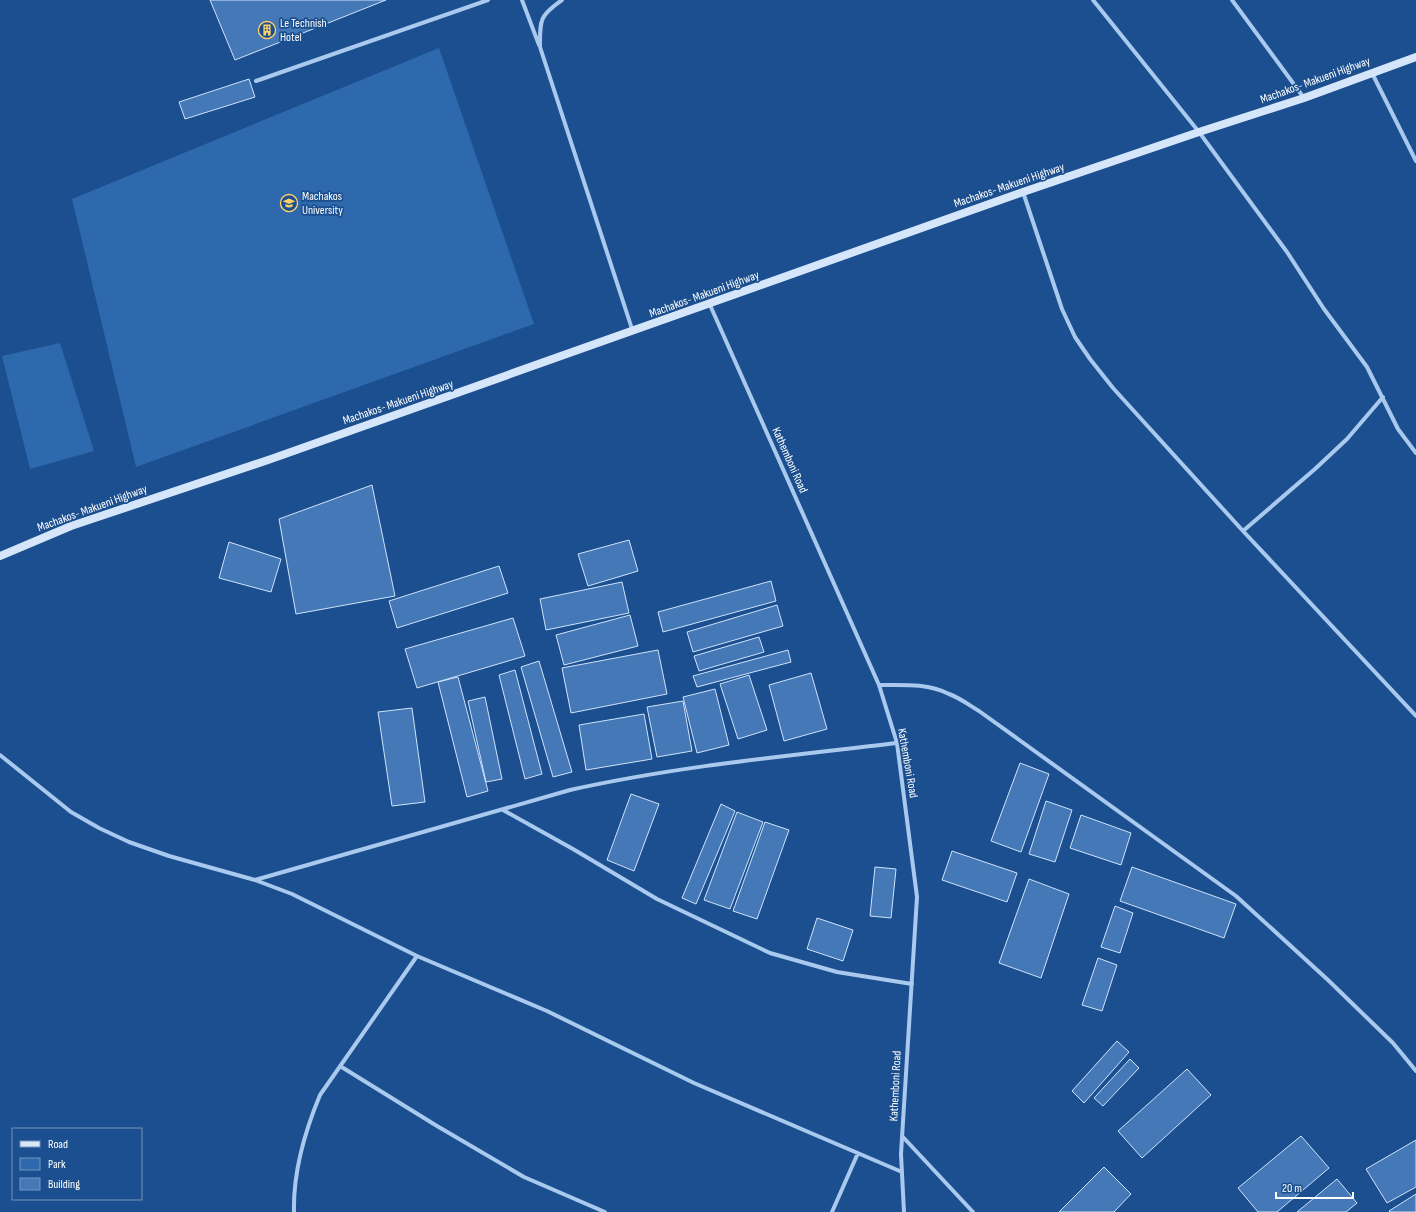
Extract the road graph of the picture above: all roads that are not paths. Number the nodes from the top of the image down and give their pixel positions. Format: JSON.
{"nodes":[{"id":1,"x":488,"y":0,"type":"edge"},
{"id":2,"x":522,"y":0,"type":"edge"},
{"id":3,"x":562,"y":0,"type":"edge"},
{"id":4,"x":1093,"y":0,"type":"edge"},
{"id":5,"x":1232,"y":0,"type":"edge"},
{"id":6,"x":540,"y":47,"type":"junction"},
{"id":7,"x":1416,"y":57,"type":"edge"},
{"id":8,"x":1372,"y":72,"type":"junction"},
{"id":9,"x":256,"y":81,"type":"dead end"},
{"id":10,"x":1304,"y":98,"type":"junction"},
{"id":11,"x":1199,"y":132,"type":"junction"},
{"id":12,"x":1416,"y":161,"type":"edge"},
{"id":13,"x":1023,"y":192,"type":"junction"},
{"id":14,"x":710,"y":305,"type":"junction"},
{"id":15,"x":633,"y":332,"type":"junction"},
{"id":16,"x":1383,"y":397,"type":"junction"},
{"id":17,"x":1416,"y":453,"type":"edge"},
{"id":18,"x":1243,"y":531,"type":"junction"},
{"id":19,"x":0,"y":556,"type":"edge"},
{"id":20,"x":879,"y":685,"type":"junction"},
{"id":21,"x":1416,"y":716,"type":"edge"},
{"id":22,"x":897,"y":743,"type":"junction"},
{"id":23,"x":0,"y":755,"type":"edge"},
{"id":24,"x":503,"y":810,"type":"junction"},
{"id":25,"x":256,"y":880,"type":"junction"},
{"id":26,"x":417,"y":956,"type":"junction"},
{"id":27,"x":912,"y":984,"type":"junction"},
{"id":28,"x":340,"y":1066,"type":"junction"},
{"id":29,"x":1416,"y":1071,"type":"edge"},
{"id":30,"x":902,"y":1136,"type":"junction"},
{"id":31,"x":858,"y":1153,"type":"junction"},
{"id":32,"x":902,"y":1172,"type":"junction"},
{"id":33,"x":294,"y":1212,"type":"edge"},
{"id":34,"x":605,"y":1212,"type":"edge"},
{"id":35,"x":832,"y":1212,"type":"edge"},
{"id":36,"x":904,"y":1212,"type":"edge"},
{"id":37,"x":973,"y":1212,"type":"edge"}],
"edges":[{"from":1,"to":9,"type":"street"},
{"from":2,"to":6,"type":"street"},
{"from":3,"to":6,"type":"street"},
{"from":4,"to":11,"type":"street"},
{"from":5,"to":10,"type":"street"},
{"from":6,"to":15,"type":"street"},
{"from":7,"to":8,"type":"main road","name":"Machakos- Makueni Highway"},
{"from":8,"to":10,"type":"main road","name":"Machakos- Makueni Highway"},
{"from":8,"to":12,"type":"street"},
{"from":10,"to":11,"type":"main road","name":"Machakos- Makueni Highway"},
{"from":11,"to":13,"type":"main road","name":"Machakos- Makueni Highway"},
{"from":11,"to":16,"type":"street"},
{"from":13,"to":14,"type":"main road","name":"Machakos- Makueni Highway"},
{"from":13,"to":18,"type":"street"},
{"from":14,"to":15,"type":"main road","name":"Machakos- Makueni Highway"},
{"from":14,"to":20,"type":"street","name":"Kathemboni Road"},
{"from":15,"to":19,"type":"main road","name":"Machakos- Makueni Highway"},
{"from":16,"to":17,"type":"street"},
{"from":16,"to":18,"type":"street"},
{"from":18,"to":21,"type":"street"},
{"from":20,"to":22,"type":"street","name":"Kathemboni Road"},
{"from":20,"to":29,"type":"street"},
{"from":22,"to":24,"type":"street"},
{"from":22,"to":27,"type":"street","name":"Kathemboni Road"},
{"from":23,"to":25,"type":"street"},
{"from":24,"to":25,"type":"street"},
{"from":24,"to":27,"type":"street"},
{"from":25,"to":26,"type":"street"},
{"from":26,"to":28,"type":"street"},
{"from":26,"to":31,"type":"street"},
{"from":27,"to":30,"type":"street","name":"Kathemboni Road"},
{"from":28,"to":33,"type":"street"},
{"from":28,"to":34,"type":"street"},
{"from":30,"to":32,"type":"street","name":"Kathemboni Road"},
{"from":30,"to":37,"type":"street"},
{"from":31,"to":32,"type":"street"},
{"from":31,"to":35,"type":"street"},
{"from":32,"to":36,"type":"street","name":"Kathemboni Road"}]}
